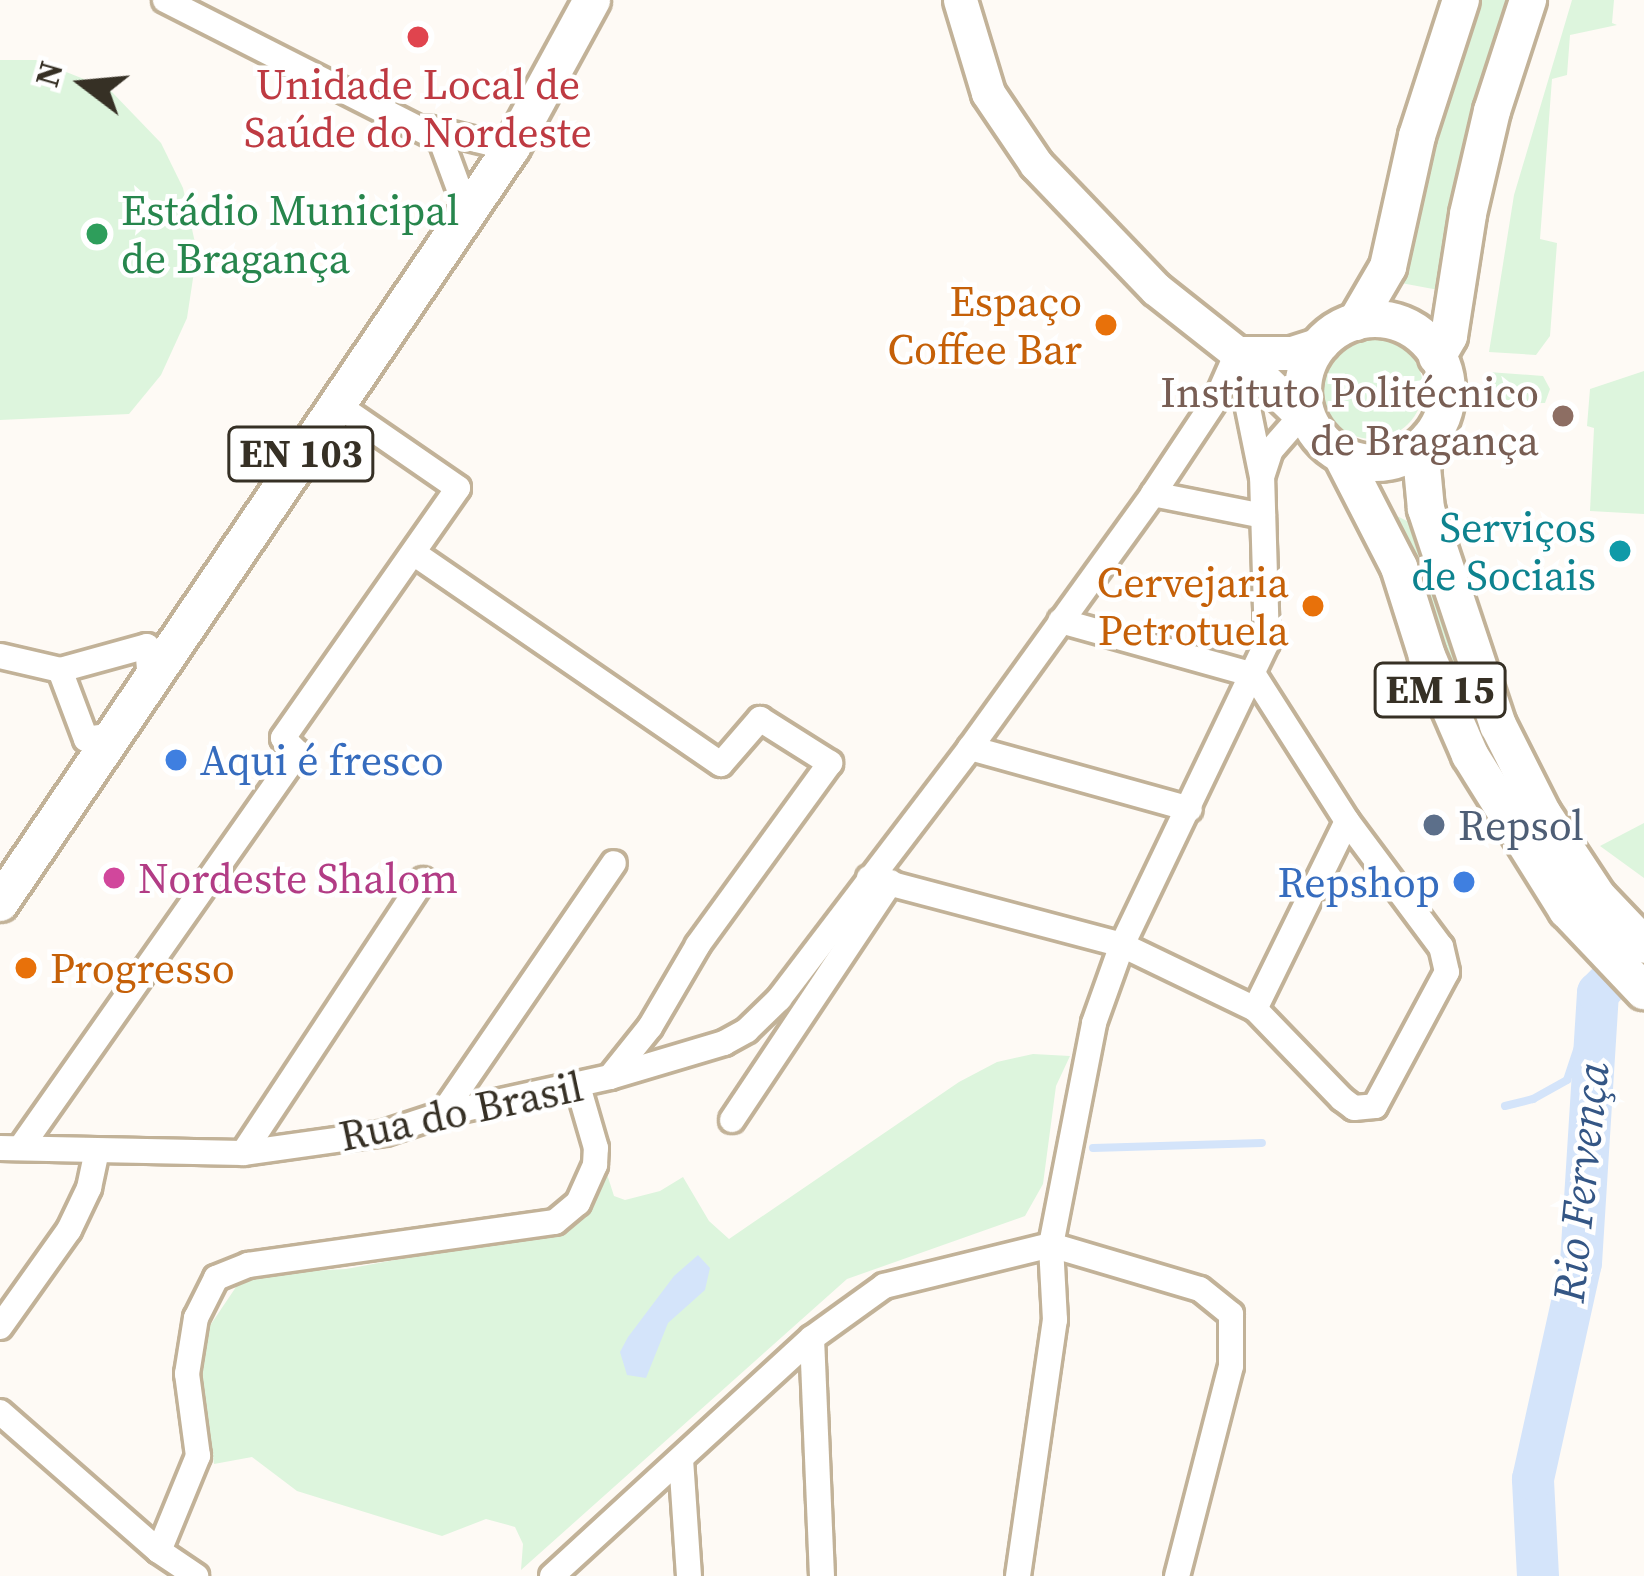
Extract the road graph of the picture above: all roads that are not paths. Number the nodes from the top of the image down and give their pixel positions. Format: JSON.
{"nodes":[{"id":1,"x":165,"y":0,"type":"edge"},
{"id":2,"x":573,"y":0,"type":"edge"},
{"id":3,"x":592,"y":0,"type":"edge"},
{"id":4,"x":960,"y":0,"type":"edge"},
{"id":5,"x":1461,"y":0,"type":"edge"},
{"id":6,"x":1528,"y":0,"type":"edge"},
{"id":7,"x":410,"y":124,"type":"junction"},
{"id":8,"x":482,"y":170,"type":"junction"},
{"id":9,"x":1356,"y":322,"type":"junction"},
{"id":10,"x":1322,"y":343,"type":"junction"},
{"id":11,"x":1237,"y":353,"type":"junction"},
{"id":12,"x":1437,"y":357,"type":"junction"},
{"id":13,"x":335,"y":403,"type":"junction"},
{"id":14,"x":1306,"y":421,"type":"junction"},
{"id":15,"x":1429,"y":439,"type":"junction"},
{"id":16,"x":1342,"y":456,"type":"junction"},
{"id":17,"x":1262,"y":477,"type":"junction"},
{"id":18,"x":1153,"y":494,"type":"junction"},
{"id":19,"x":1263,"y":515,"type":"junction"},
{"id":20,"x":415,"y":554,"type":"junction"},
{"id":21,"x":1060,"y":621,"type":"junction"},
{"id":22,"x":0,"y":656,"type":"edge"},
{"id":23,"x":148,"y":663,"type":"junction"},
{"id":24,"x":60,"y":670,"type":"junction"},
{"id":25,"x":1254,"y":675,"type":"junction"},
{"id":26,"x":100,"y":737,"type":"junction"},
{"id":27,"x":970,"y":748,"type":"junction"},
{"id":28,"x":1190,"y":809,"type":"junction"},
{"id":29,"x":1348,"y":821,"type":"junction"},
{"id":30,"x":614,"y":863,"type":"dead end"},
{"id":31,"x":0,"y":866,"type":"edge"},
{"id":32,"x":423,"y":880,"type":"dead end"},
{"id":33,"x":880,"y":880,"type":"junction"},
{"id":34,"x":0,"y":903,"type":"edge"},
{"id":35,"x":1583,"y":903,"type":"junction"},
{"id":36,"x":1122,"y":945,"type":"junction"},
{"id":37,"x":1644,"y":945,"type":"edge"},
{"id":38,"x":1644,"y":991,"type":"edge"},
{"id":39,"x":1255,"y":1010,"type":"junction"},
{"id":40,"x":610,"y":1078,"type":"junction"},
{"id":41,"x":578,"y":1086,"type":"junction"},
{"id":42,"x":442,"y":1114,"type":"junction"},
{"id":43,"x":732,"y":1120,"type":"dead end"},
{"id":44,"x":10,"y":1148,"type":"edge"},
{"id":45,"x":243,"y":1153,"type":"junction"},
{"id":46,"x":96,"y":1154,"type":"junction"},
{"id":47,"x":1051,"y":1245,"type":"junction"},
{"id":48,"x":0,"y":1327,"type":"edge"},
{"id":49,"x":812,"y":1338,"type":"junction"},
{"id":50,"x":0,"y":1412,"type":"edge"},
{"id":51,"x":681,"y":1459,"type":"junction"},
{"id":52,"x":158,"y":1551,"type":"junction"},
{"id":53,"x":187,"y":1573,"type":"edge"},
{"id":54,"x":552,"y":1576,"type":"edge"},
{"id":55,"x":688,"y":1576,"type":"edge"},
{"id":56,"x":822,"y":1576,"type":"edge"},
{"id":57,"x":1018,"y":1576,"type":"edge"},
{"id":58,"x":1177,"y":1576,"type":"edge"}],
"edges":[{"from":1,"to":7,"type":"street"},
{"from":2,"to":8,"type":"main road","number":"EN 103"},
{"from":3,"to":8,"type":"main road","number":"EN 103"},
{"from":4,"to":11,"type":"street"},
{"from":5,"to":9,"type":"main road"},
{"from":6,"to":12,"type":"main road","number":"EM 15"},
{"from":7,"to":8,"type":"street"},
{"from":7,"to":8,"type":"street"},
{"from":8,"to":13,"type":"main road","number":"EN 103"},
{"from":8,"to":23,"type":"main road","number":"EN 103"},
{"from":9,"to":10,"type":"main road"},
{"from":9,"to":12,"type":"main road"},
{"from":10,"to":11,"type":"street"},
{"from":10,"to":14,"type":"main road"},
{"from":11,"to":14,"type":"street"},
{"from":11,"to":17,"type":"street"},
{"from":11,"to":18,"type":"street"},
{"from":12,"to":15,"type":"main road","number":"EM 15"},
{"from":13,"to":20,"type":"street"},
{"from":13,"to":23,"type":"main road","number":"EN 103"},
{"from":14,"to":16,"type":"main road","number":"EM 15"},
{"from":14,"to":17,"type":"street"},
{"from":15,"to":16,"type":"main road"},
{"from":15,"to":35,"type":"main road","number":"EM 15"},
{"from":16,"to":35,"type":"main road","number":"EM 15"},
{"from":17,"to":19,"type":"street"},
{"from":18,"to":19,"type":"street"},
{"from":18,"to":21,"type":"street"},
{"from":19,"to":25,"type":"street"},
{"from":20,"to":40,"type":"street","name":"Rua do Brasil"},
{"from":20,"to":44,"type":"street"},
{"from":21,"to":25,"type":"street"},
{"from":21,"to":27,"type":"street"},
{"from":22,"to":24,"type":"street"},
{"from":23,"to":24,"type":"street"},
{"from":23,"to":26,"type":"main road","number":"EN 103"},
{"from":24,"to":26,"type":"street"},
{"from":25,"to":28,"type":"street"},
{"from":25,"to":29,"type":"street"},
{"from":26,"to":31,"type":"main road","number":"EN 103"},
{"from":26,"to":34,"type":"main road","number":"EN 103"},
{"from":27,"to":28,"type":"street"},
{"from":27,"to":33,"type":"street"},
{"from":28,"to":36,"type":"street"},
{"from":29,"to":39,"type":"street"},
{"from":29,"to":39,"type":"street"},
{"from":30,"to":42,"type":"street"},
{"from":32,"to":45,"type":"street"},
{"from":33,"to":36,"type":"street"},
{"from":33,"to":40,"type":"street"},
{"from":33,"to":43,"type":"street"},
{"from":35,"to":37,"type":"main road","number":"EM 15"},
{"from":35,"to":38,"type":"main road","number":"EM 15"},
{"from":36,"to":39,"type":"street"},
{"from":36,"to":47,"type":"street"},
{"from":40,"to":41,"type":"street","name":"Rua do Brasil"},
{"from":41,"to":42,"type":"street","name":"Rua do Brasil"},
{"from":41,"to":52,"type":"street"},
{"from":42,"to":45,"type":"street","name":"Rua do Brasil"},
{"from":44,"to":46,"type":"street","name":"Rua do Brasil"},
{"from":45,"to":46,"type":"street","name":"Rua do Brasil"},
{"from":46,"to":48,"type":"street"},
{"from":47,"to":49,"type":"street"},
{"from":47,"to":57,"type":"street"},
{"from":47,"to":58,"type":"street"},
{"from":49,"to":51,"type":"street"},
{"from":49,"to":56,"type":"street"},
{"from":50,"to":52,"type":"street"},
{"from":51,"to":54,"type":"street"},
{"from":51,"to":55,"type":"street"},
{"from":52,"to":53,"type":"street"}]}
